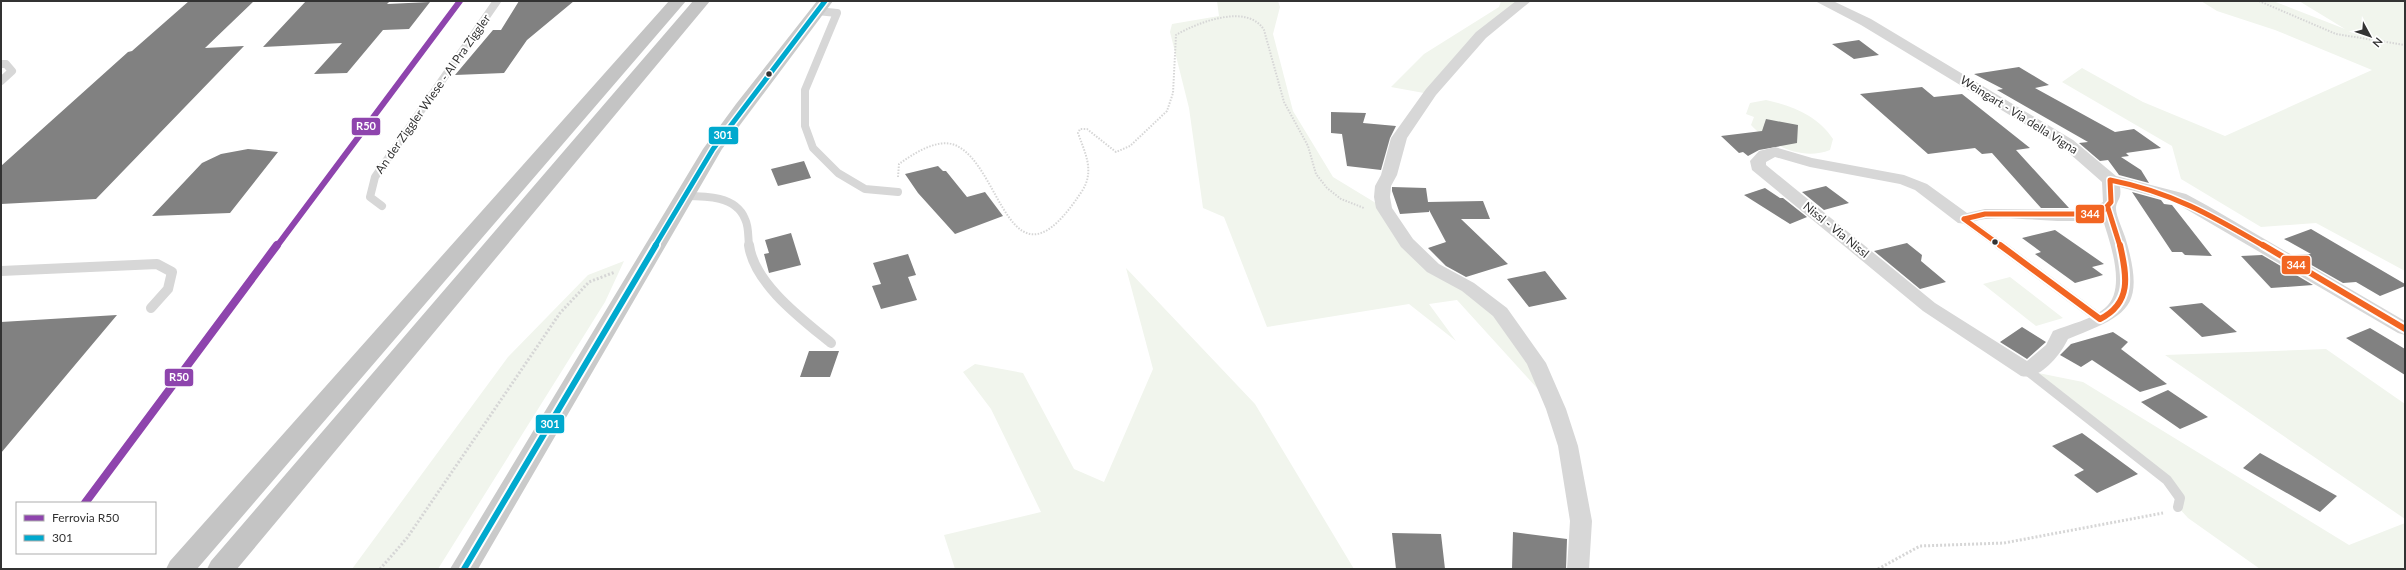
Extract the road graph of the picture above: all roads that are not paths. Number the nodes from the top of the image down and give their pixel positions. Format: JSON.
{"nodes":[{"id":1,"x":497,"y":1,"type":"edge"},
{"id":2,"x":678,"y":1,"type":"edge"},
{"id":3,"x":702,"y":1,"type":"edge"},
{"id":4,"x":1524,"y":1,"type":"edge"},
{"id":5,"x":1822,"y":1,"type":"edge"},
{"id":6,"x":821,"y":6,"type":"edge"},
{"id":7,"x":1,"y":64,"type":"edge"},
{"id":8,"x":1,"y":81,"type":"edge"},
{"id":9,"x":2110,"y":180,"type":"junction"},
{"id":10,"x":898,"y":192,"type":"road end"},
{"id":11,"x":685,"y":196,"type":"junction"},
{"id":12,"x":382,"y":206,"type":"dead end"},
{"id":13,"x":2108,"y":208,"type":"junction"},
{"id":14,"x":1964,"y":219,"type":"junction"},
{"id":15,"x":1,"y":271,"type":"edge"},
{"id":16,"x":151,"y":308,"type":"dead end"},
{"id":17,"x":2100,"y":319,"type":"junction"},
{"id":18,"x":2405,"y":329,"type":"edge"},
{"id":19,"x":831,"y":343,"type":"dead end"},
{"id":20,"x":2028,"y":371,"type":"junction"},
{"id":21,"x":2178,"y":507,"type":"road end"},
{"id":22,"x":180,"y":569,"type":"edge"},
{"id":23,"x":221,"y":569,"type":"edge"},
{"id":24,"x":464,"y":569,"type":"edge"},
{"id":25,"x":1578,"y":569,"type":"edge"}],
"edges":[{"from":1,"to":12,"type":"lane","name":"An der Ziggler Wiese - Al Pra Ziggler"},
{"from":2,"to":22,"type":"highway"},
{"from":3,"to":23,"type":"highway"},
{"from":4,"to":25,"type":"street"},
{"from":5,"to":9,"type":"street","name":"Weingart - Via della Vigna"},
{"from":6,"to":10,"type":"lane"},
{"from":6,"to":11,"type":"main road"},
{"from":7,"to":8,"type":"lane"},
{"from":9,"to":13,"type":"street"},
{"from":9,"to":18,"type":"street","name":"Weingart - Via della Vigna"},
{"from":11,"to":19,"type":"lane"},
{"from":11,"to":24,"type":"main road"},
{"from":13,"to":14,"type":"street"},
{"from":13,"to":17,"type":"street"},
{"from":14,"to":17,"type":"lane","name":"Nissl - Via Nissl"},
{"from":14,"to":20,"type":"street","name":"Nissl - Via Nissl"},
{"from":15,"to":16,"type":"lane"},
{"from":17,"to":20,"type":"street"},
{"from":20,"to":21,"type":"lane"}]}
